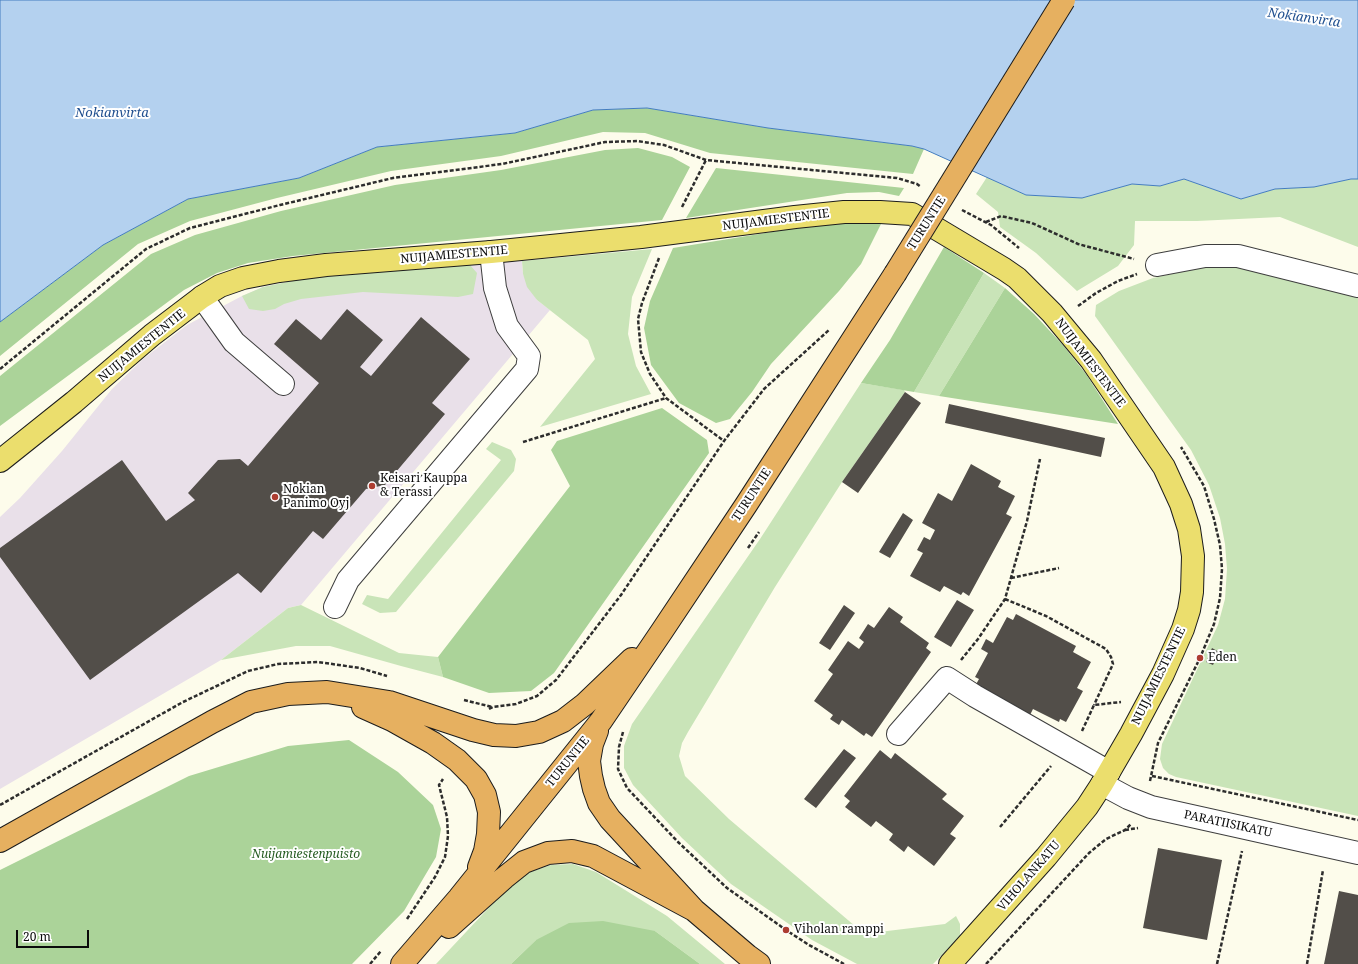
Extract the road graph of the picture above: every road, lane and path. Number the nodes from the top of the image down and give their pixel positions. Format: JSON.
{"nodes":[{"id":1,"x":1064,"y":0,"type":"edge"},
{"id":2,"x":681,"y":209,"type":"dead end"},
{"id":3,"x":985,"y":222,"type":"dead end"},
{"id":4,"x":661,"y":251,"type":"dead end"},
{"id":5,"x":491,"y":252,"type":"junction"},
{"id":6,"x":1157,"y":265,"type":"junction"},
{"id":7,"x":1358,"y":286,"type":"edge"},
{"id":8,"x":202,"y":297,"type":"junction"},
{"id":9,"x":1078,"y":306,"type":"dead end"},
{"id":10,"x":834,"y":326,"type":"dead end"},
{"id":11,"x":0,"y":369,"type":"edge"},
{"id":12,"x":283,"y":384,"type":"dead end"},
{"id":13,"x":666,"y":398,"type":"junction"},
{"id":14,"x":724,"y":441,"type":"junction"},
{"id":15,"x":522,"y":442,"type":"dead end"},
{"id":16,"x":1040,"y":459,"type":"dead end"},
{"id":17,"x":0,"y":461,"type":"edge"},
{"id":18,"x":759,"y":532,"type":"dead end"},
{"id":19,"x":746,"y":551,"type":"dead end"},
{"id":20,"x":1059,"y":568,"type":"dead end"},
{"id":21,"x":1011,"y":578,"type":"junction"},
{"id":22,"x":1005,"y":599,"type":"junction"},
{"id":23,"x":335,"y":607,"type":"dead end"},
{"id":24,"x":662,"y":631,"type":"junction"},
{"id":25,"x":947,"y":678,"type":"junction"},
{"id":26,"x":327,"y":692,"type":"junction"},
{"id":27,"x":1094,"y":705,"type":"dead end"},
{"id":28,"x":601,"y":721,"type":"junction"},
{"id":29,"x":624,"y":729,"type":"dead end"},
{"id":30,"x":473,"y":730,"type":"junction"},
{"id":31,"x":898,"y":734,"type":"dead end"},
{"id":32,"x":456,"y":760,"type":"junction"},
{"id":33,"x":1106,"y":778,"type":"junction"},
{"id":34,"x":1141,"y":804,"type":"junction"},
{"id":35,"x":1358,"y":820,"type":"edge"},
{"id":36,"x":0,"y":841,"type":"edge"},
{"id":37,"x":1243,"y":846,"type":"dead end"},
{"id":38,"x":1358,"y":853,"type":"edge"},
{"id":39,"x":1324,"y":864,"type":"dead end"},
{"id":40,"x":475,"y":878,"type":"junction"},
{"id":41,"x":694,"y":910,"type":"junction"},
{"id":42,"x":405,"y":922,"type":"dead end"},
{"id":43,"x":385,"y":946,"type":"dead end"},
{"id":44,"x":754,"y":961,"type":"edge"},
{"id":45,"x":370,"y":964,"type":"edge"},
{"id":46,"x":402,"y":964,"type":"edge"},
{"id":47,"x":844,"y":964,"type":"edge"},
{"id":48,"x":950,"y":964,"type":"edge"},
{"id":49,"x":986,"y":964,"type":"edge"},
{"id":50,"x":1217,"y":964,"type":"edge"},
{"id":51,"x":1307,"y":964,"type":"edge"}],
"edges":[{"from":1,"to":24,"type":"highway","name":"TURUNTIE","bridge":true},
{"from":2,"to":11,"type":"path"},
{"from":3,"to":6,"type":"path"},
{"from":4,"to":13,"type":"path"},
{"from":5,"to":8,"type":"main road","name":"NUIJAMIESTENTIE"},
{"from":5,"to":23,"type":"street"},
{"from":5,"to":33,"type":"main road","name":"NUIJAMIESTENTIE"},
{"from":6,"to":7,"type":"street"},
{"from":6,"to":9,"type":"path"},
{"from":8,"to":12,"type":"street"},
{"from":8,"to":17,"type":"main road","name":"NUIJAMIESTENTIE"},
{"from":10,"to":14,"type":"path"},
{"from":13,"to":14,"type":"path"},
{"from":13,"to":15,"type":"path"},
{"from":14,"to":30,"type":"path"},
{"from":16,"to":21,"type":"path"},
{"from":18,"to":19,"type":"path"},
{"from":20,"to":21,"type":"path"},
{"from":21,"to":22,"type":"path"},
{"from":22,"to":25,"type":"path"},
{"from":22,"to":27,"type":"path"},
{"from":24,"to":28,"type":"highway","name":"TURUNTIE"},
{"from":24,"to":30,"type":"highway"},
{"from":25,"to":31,"type":"street"},
{"from":25,"to":33,"type":"street","name":"PARATIISIKATU"},
{"from":26,"to":30,"type":"highway"},
{"from":26,"to":32,"type":"highway"},
{"from":26,"to":36,"type":"highway"},
{"from":28,"to":40,"type":"highway","name":"TURUNTIE"},
{"from":28,"to":41,"type":"highway"},
{"from":29,"to":47,"type":"path"},
{"from":32,"to":40,"type":"highway"},
{"from":32,"to":42,"type":"path"},
{"from":33,"to":34,"type":"street","name":"PARATIISIKATU"},
{"from":33,"to":48,"type":"main road","name":"VIHOLANKATU"},
{"from":34,"to":35,"type":"path"},
{"from":34,"to":38,"type":"street","name":"PARATIISIKATU"},
{"from":34,"to":49,"type":"path"},
{"from":37,"to":50,"type":"path"},
{"from":39,"to":51,"type":"path"},
{"from":40,"to":46,"type":"highway","name":"TURUNTIE"},
{"from":41,"to":44,"type":"highway"},
{"from":41,"to":46,"type":"highway"},
{"from":43,"to":45,"type":"path"}]}
